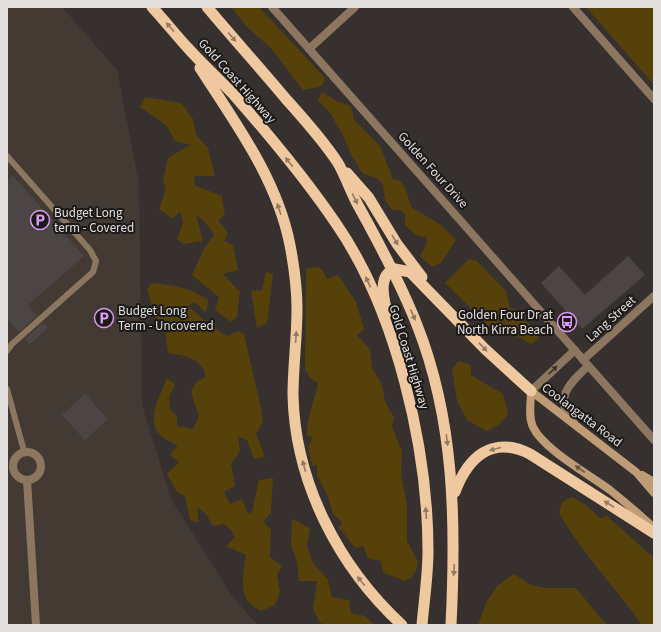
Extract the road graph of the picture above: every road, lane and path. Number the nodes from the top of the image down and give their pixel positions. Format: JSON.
{"nodes":[{"id":1,"x":152,"y":7,"type":"edge"},
{"id":2,"x":207,"y":7,"type":"edge"},
{"id":3,"x":272,"y":7,"type":"edge"},
{"id":4,"x":355,"y":7,"type":"edge"},
{"id":5,"x":573,"y":7,"type":"edge"},
{"id":6,"x":187,"y":48,"type":"junction"},
{"id":7,"x":309,"y":49,"type":"junction"},
{"id":8,"x":654,"y":99,"type":"edge"},
{"id":9,"x":7,"y":156,"type":"edge"},
{"id":10,"x":338,"y":164,"type":"junction"},
{"id":11,"x":393,"y":269,"type":"junction"},
{"id":12,"x":654,"y":296,"type":"edge"},
{"id":13,"x":447,"y":308,"type":"junction"},
{"id":14,"x":393,"y":344,"type":"junction"},
{"id":15,"x":575,"y":350,"type":"junction"},
{"id":16,"x":7,"y":351,"type":"edge"},
{"id":17,"x":586,"y":363,"type":"junction"},
{"id":18,"x":7,"y":389,"type":"edge"},
{"id":19,"x":531,"y":391,"type":"junction"},
{"id":20,"x":580,"y":428,"type":"junction"},
{"id":21,"x":654,"y":440,"type":"edge"},
{"id":22,"x":24,"y":451,"type":"junction"},
{"id":23,"x":10,"y":465,"type":"edge"},
{"id":24,"x":636,"y":472,"type":"junction"},
{"id":25,"x":27,"y":480,"type":"junction"},
{"id":26,"x":654,"y":482,"type":"edge"},
{"id":27,"x":654,"y":493,"type":"edge"},
{"id":28,"x":453,"y":496,"type":"junction"},
{"id":29,"x":654,"y":528,"type":"edge"},
{"id":30,"x":654,"y":533,"type":"edge"},
{"id":31,"x":36,"y":625,"type":"edge"},
{"id":32,"x":402,"y":625,"type":"edge"},
{"id":33,"x":422,"y":625,"type":"edge"},
{"id":34,"x":451,"y":625,"type":"edge"}],
"edges":[{"from":6,"to":1,"type":"highway","name":"Gold Coast Highway","one_way":true},
{"from":2,"to":10,"type":"highway","name":"Gold Coast Highway","one_way":true},
{"from":3,"to":7,"type":"street","name":"Golden Four Drive"},
{"from":4,"to":7,"type":"street"},
{"from":5,"to":8,"type":"street"},
{"from":14,"to":6,"type":"highway","name":"Gold Coast Highway","one_way":true},
{"from":32,"to":6,"type":"highway","one_way":true},
{"from":7,"to":15,"type":"street","name":"Golden Four Drive"},
{"from":9,"to":16,"type":"lane"},
{"from":10,"to":11,"type":"highway","name":"Gold Coast Highway","one_way":true},
{"from":10,"to":13,"type":"highway","one_way":true},
{"from":11,"to":13,"type":"highway"},
{"from":11,"to":14,"type":"highway"},
{"from":11,"to":28,"type":"highway","name":"Gold Coast Highway","one_way":true},
{"from":12,"to":17,"type":"street","name":"Lang Street"},
{"from":13,"to":19,"type":"highway","one_way":true},
{"from":33,"to":14,"type":"highway","name":"Gold Coast Highway","one_way":true},
{"from":15,"to":17,"type":"street","name":"Golden Four Drive"},
{"from":19,"to":15,"type":"street","one_way":true},
{"from":17,"to":20,"type":"street"},
{"from":17,"to":21,"type":"street","name":"Golden Four Drive"},
{"from":18,"to":22,"type":"lane"},
{"from":19,"to":20,"type":"main road","name":"Coolangatta Road"},
{"from":29,"to":19,"type":"main road","name":"Coolangatta Road","one_way":true},
{"from":20,"to":24,"type":"main road","name":"Coolangatta Road"},
{"from":22,"to":23,"type":"street"},
{"from":22,"to":25,"type":"street"},
{"from":23,"to":25,"type":"street"},
{"from":24,"to":26,"type":"main road"},
{"from":24,"to":27,"type":"main road","name":"Coolangatta Road"},
{"from":25,"to":31,"type":"street"},
{"from":30,"to":28,"type":"highway","one_way":true},
{"from":28,"to":34,"type":"highway","name":"Gold Coast Highway","one_way":true}]}
